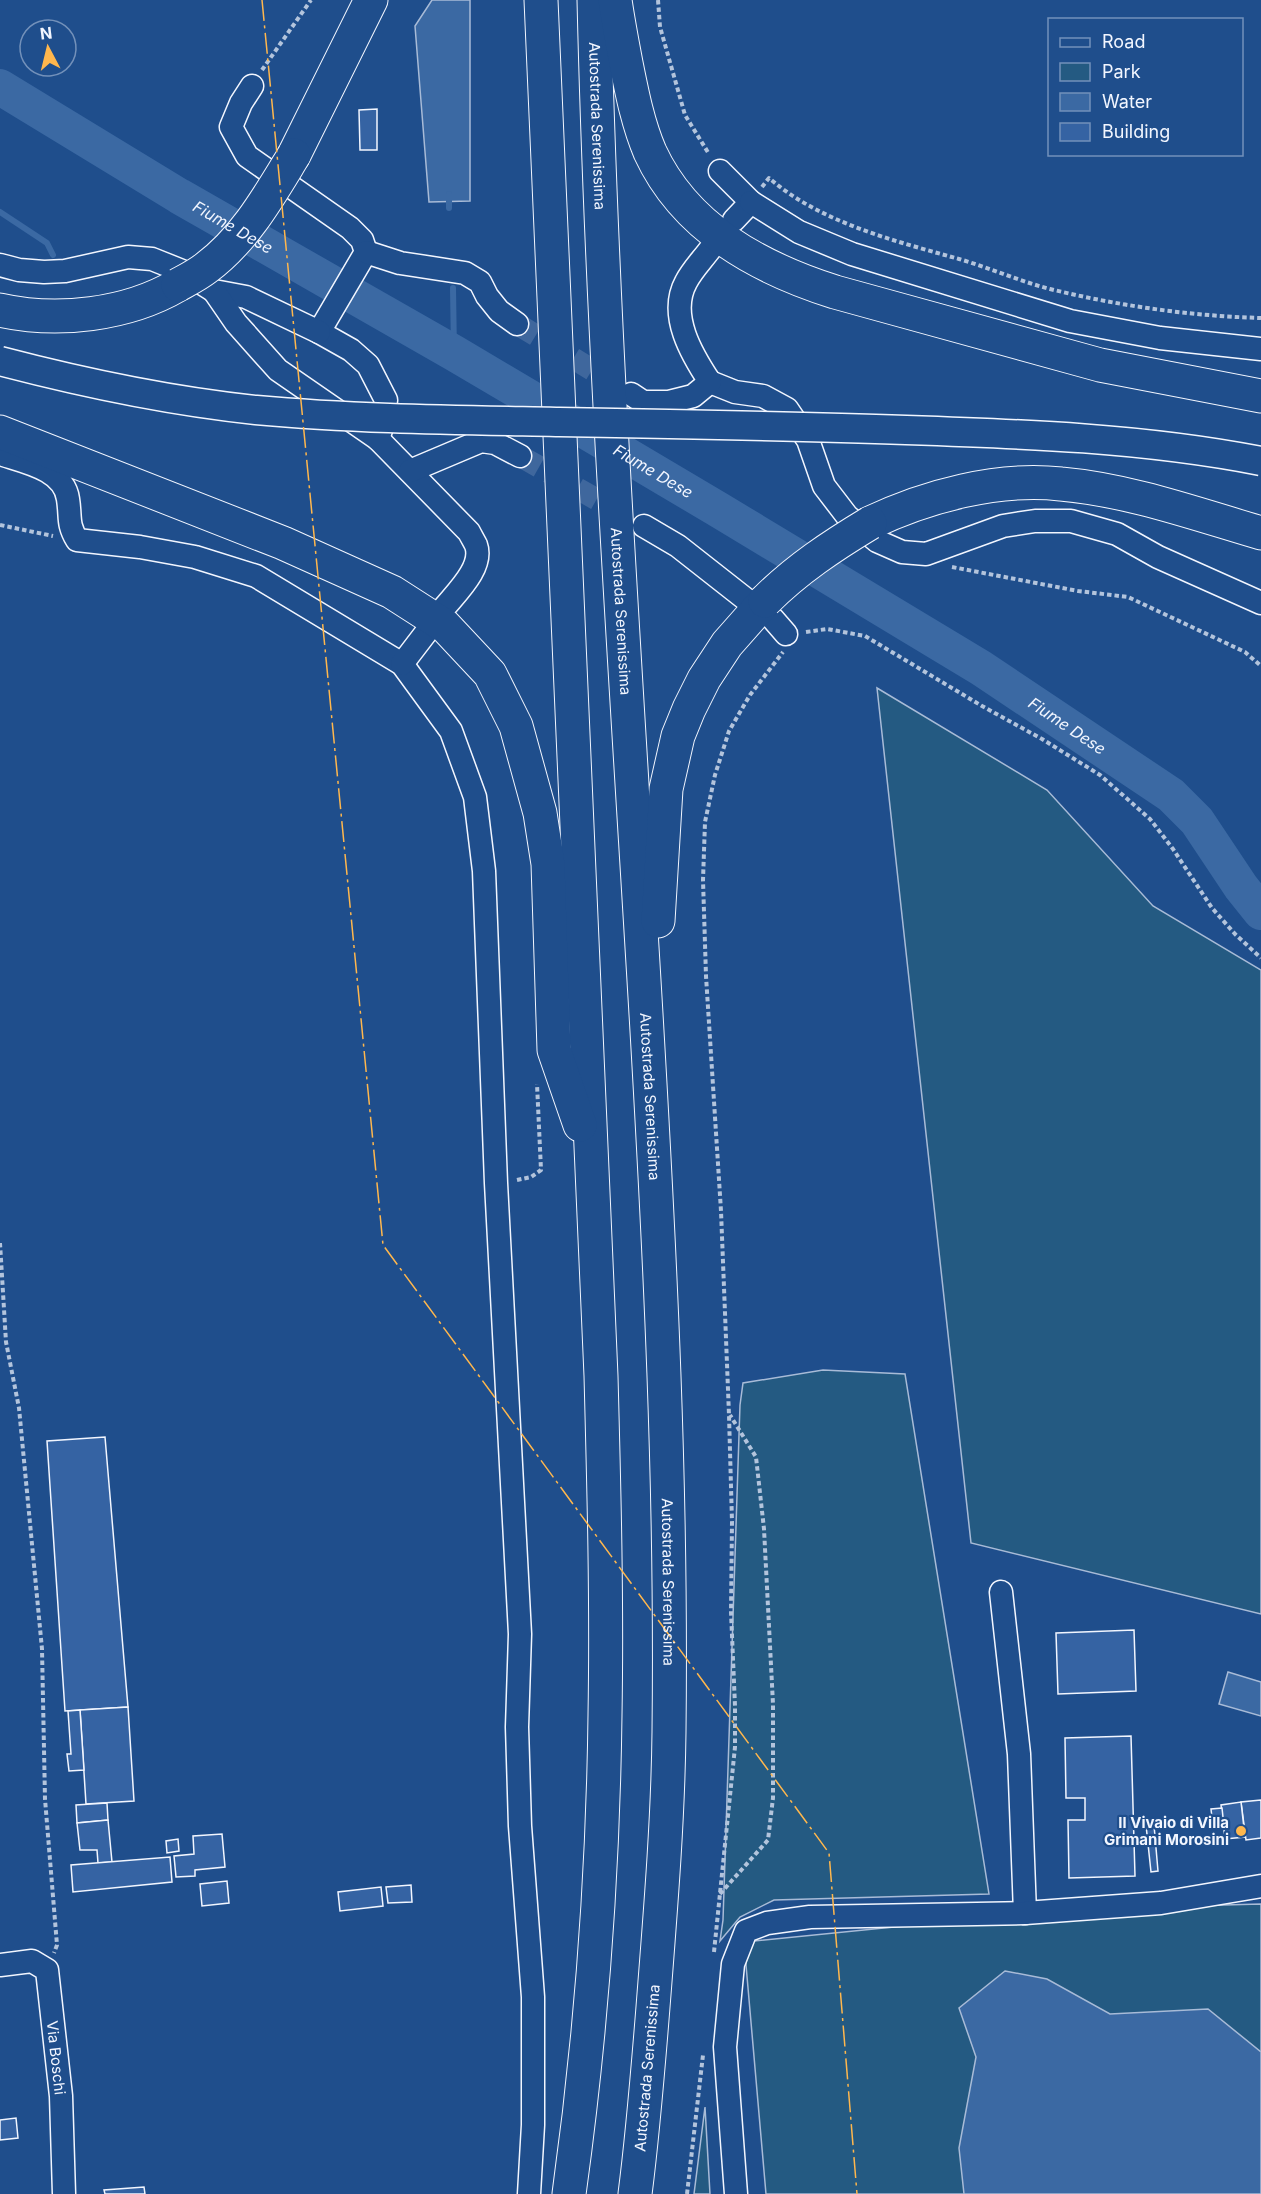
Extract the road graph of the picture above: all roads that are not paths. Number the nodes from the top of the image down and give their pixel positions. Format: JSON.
{"nodes":[{"id":1,"x":371,"y":0,"type":"edge"},
{"id":2,"x":541,"y":0,"type":"edge"},
{"id":3,"x":594,"y":0,"type":"edge"},
{"id":4,"x":615,"y":0,"type":"edge"},
{"id":5,"x":252,"y":86,"type":"road end"},
{"id":6,"x":720,"y":171,"type":"road end"},
{"id":7,"x":751,"y":202,"type":"junction"},
{"id":8,"x":734,"y":220,"type":"dead end"},
{"id":9,"x":711,"y":248,"type":"dead end"},
{"id":10,"x":363,"y":258,"type":"junction"},
{"id":11,"x":0,"y":265,"type":"edge"},
{"id":12,"x":214,"y":291,"type":"junction"},
{"id":13,"x":0,"y":309,"type":"edge"},
{"id":14,"x":323,"y":324,"type":"junction"},
{"id":15,"x":517,"y":324,"type":"tunnel mouth"},
{"id":16,"x":1261,"y":349,"type":"edge"},
{"id":17,"x":0,"y":361,"type":"edge"},
{"id":18,"x":710,"y":382,"type":"junction"},
{"id":19,"x":620,"y":395,"type":"junction"},
{"id":20,"x":1261,"y":396,"type":"edge"},
{"id":21,"x":0,"y":432,"type":"edge"},
{"id":22,"x":378,"y":439,"type":"junction"},
{"id":23,"x":0,"y":454,"type":"edge"},
{"id":24,"x":520,"y":456,"type":"tunnel mouth"},
{"id":25,"x":1261,"y":461,"type":"edge"},
{"id":26,"x":410,"y":471,"type":"junction"},
{"id":27,"x":644,"y":526,"type":"tunnel mouth"},
{"id":28,"x":1261,"y":533,"type":"edge"},
{"id":29,"x":1261,"y":603,"type":"edge"},
{"id":30,"x":444,"y":608,"type":"dead end"},
{"id":31,"x":768,"y":614,"type":"junction"},
{"id":32,"x":428,"y":630,"type":"dead end"},
{"id":33,"x":402,"y":664,"type":"junction"},
{"id":34,"x":655,"y":1159,"type":"junction"},
{"id":35,"x":592,"y":1160,"type":"junction"},
{"id":36,"x":1001,"y":1592,"type":"dead end"},
{"id":37,"x":1261,"y":1886,"type":"edge"},
{"id":38,"x":1025,"y":1913,"type":"junction"},
{"id":39,"x":0,"y":1965,"type":"edge"},
{"id":40,"x":64,"y":2194,"type":"edge"},
{"id":41,"x":529,"y":2194,"type":"edge"},
{"id":42,"x":569,"y":2194,"type":"edge"},
{"id":43,"x":635,"y":2194,"type":"edge"},
{"id":44,"x":735,"y":2194,"type":"edge"}],
"edges":[{"from":1,"to":13,"type":"highway","bridge":true},
{"from":2,"to":35,"type":"highway"},
{"from":3,"to":19,"type":"highway","name":"Autostrada Serenissima"},
{"from":4,"to":20,"type":"highway"},
{"from":5,"to":10,"type":"street"},
{"from":6,"to":7,"type":"street"},
{"from":7,"to":8,"type":"street"},
{"from":7,"to":16,"type":"street"},
{"from":9,"to":18,"type":"street"},
{"from":10,"to":14,"type":"street"},
{"from":10,"to":15,"type":"street"},
{"from":11,"to":12,"type":"street"},
{"from":12,"to":14,"type":"street"},
{"from":12,"to":22,"type":"street"},
{"from":14,"to":22,"type":"street"},
{"from":17,"to":25,"type":"main road","bridge":true},
{"from":18,"to":19,"type":"street"},
{"from":18,"to":29,"type":"street"},
{"from":19,"to":34,"type":"highway","name":"Autostrada Serenissima"},
{"from":21,"to":35,"type":"highway"},
{"from":22,"to":26,"type":"street"},
{"from":23,"to":33,"type":"street"},
{"from":24,"to":26,"type":"street"},
{"from":26,"to":30,"type":"street"},
{"from":27,"to":31,"type":"street"},
{"from":28,"to":31,"type":"highway","bridge":true},
{"from":31,"to":34,"type":"highway"},
{"from":32,"to":33,"type":"street"},
{"from":33,"to":41,"type":"street"},
{"from":34,"to":43,"type":"highway","name":"Autostrada Serenissima"},
{"from":35,"to":42,"type":"highway"},
{"from":36,"to":38,"type":"street"},
{"from":37,"to":38,"type":"street"},
{"from":38,"to":44,"type":"street"},
{"from":39,"to":40,"type":"street","name":"Via Boschi"}]}
